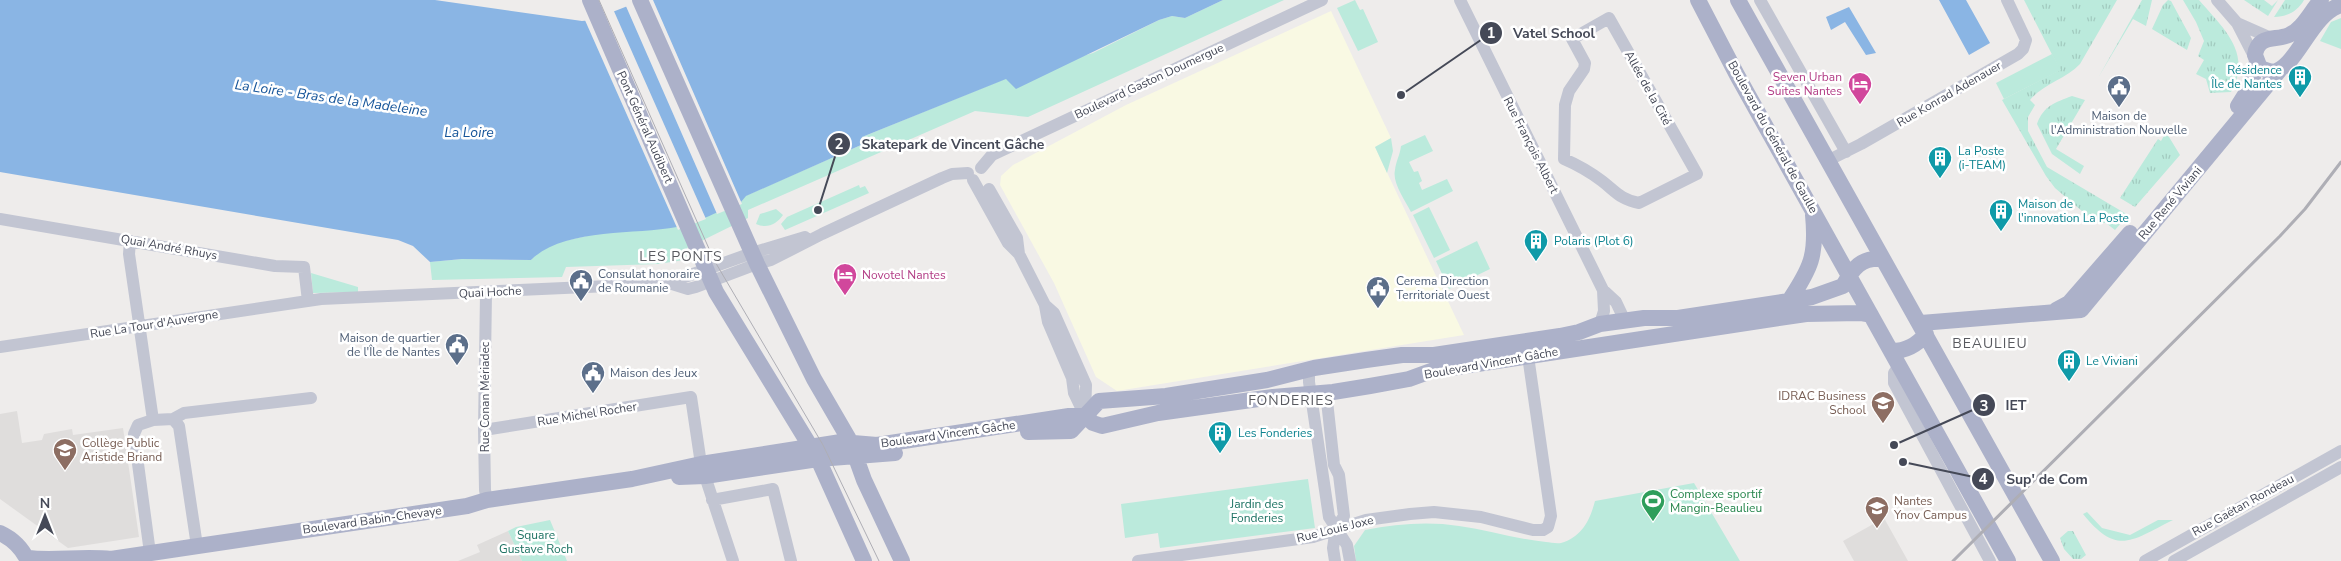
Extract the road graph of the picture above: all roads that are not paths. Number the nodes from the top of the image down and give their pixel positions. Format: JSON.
{"nodes":[{"id":1,"x":590,"y":0,"type":"edge"},
{"id":2,"x":640,"y":0,"type":"edge"},
{"id":3,"x":1322,"y":0,"type":"edge"},
{"id":4,"x":1460,"y":0,"type":"edge"},
{"id":5,"x":1698,"y":0,"type":"edge"},
{"id":6,"x":1738,"y":0,"type":"edge"},
{"id":7,"x":1760,"y":0,"type":"edge"},
{"id":8,"x":2007,"y":0,"type":"edge"},
{"id":9,"x":2217,"y":0,"type":"edge"},
{"id":10,"x":2334,"y":4,"type":"edge"},
{"id":11,"x":2237,"y":23,"type":"junction"},
{"id":12,"x":2274,"y":38,"type":"junction"},
{"id":13,"x":2256,"y":60,"type":"junction"},
{"id":14,"x":2284,"y":66,"type":"junction"},
{"id":15,"x":1846,"y":152,"type":"junction"},
{"id":16,"x":1564,"y":159,"type":"junction"},
{"id":17,"x":1826,"y":161,"type":"junction"},
{"id":18,"x":1544,"y":171,"type":"junction"},
{"id":19,"x":976,"y":174,"type":"junction"},
{"id":20,"x":1813,"y":210,"type":"junction"},
{"id":21,"x":0,"y":219,"type":"edge"},
{"id":22,"x":130,"y":241,"type":"junction"},
{"id":23,"x":754,"y":258,"type":"junction"},
{"id":24,"x":1883,"y":259,"type":"junction"},
{"id":25,"x":1848,"y":274,"type":"junction"},
{"id":26,"x":709,"y":276,"type":"junction"},
{"id":27,"x":1603,"y":290,"type":"junction"},
{"id":28,"x":486,"y":293,"type":"junction"},
{"id":29,"x":308,"y":301,"type":"junction"},
{"id":30,"x":1789,"y":301,"type":"junction"},
{"id":31,"x":2050,"y":312,"type":"junction"},
{"id":32,"x":1871,"y":314,"type":"junction"},
{"id":33,"x":1625,"y":321,"type":"junction"},
{"id":34,"x":1600,"y":324,"type":"junction"},
{"id":35,"x":140,"y":326,"type":"junction"},
{"id":36,"x":1923,"y":329,"type":"junction"},
{"id":37,"x":0,"y":347,"type":"edge"},
{"id":38,"x":1527,"y":349,"type":"junction"},
{"id":39,"x":1896,"y":359,"type":"junction"},
{"id":40,"x":1309,"y":369,"type":"junction"},
{"id":41,"x":1319,"y":393,"type":"junction"},
{"id":42,"x":310,"y":398,"type":"dead end"},
{"id":43,"x":1085,"y":416,"type":"junction"},
{"id":44,"x":173,"y":419,"type":"junction"},
{"id":45,"x":153,"y":420,"type":"junction"},
{"id":46,"x":484,"y":430,"type":"junction"},
{"id":47,"x":850,"y":441,"type":"junction"},
{"id":48,"x":2341,"y":451,"type":"edge"},
{"id":49,"x":815,"y":453,"type":"junction"},
{"id":50,"x":856,"y":458,"type":"junction"},
{"id":51,"x":2341,"y":467,"type":"edge"},
{"id":52,"x":703,"y":470,"type":"junction"},
{"id":53,"x":487,"y":500,"type":"junction"},
{"id":54,"x":712,"y":500,"type":"junction"},
{"id":55,"x":1336,"y":528,"type":"junction"},
{"id":56,"x":0,"y":533,"type":"edge"},
{"id":57,"x":197,"y":546,"type":"junction"},
{"id":58,"x":150,"y":553,"type":"junction"},
{"id":59,"x":28,"y":560,"type":"edge"},
{"id":60,"x":108,"y":560,"type":"edge"},
{"id":61,"x":733,"y":561,"type":"edge"},
{"id":62,"x":791,"y":561,"type":"edge"},
{"id":63,"x":864,"y":561,"type":"edge"},
{"id":64,"x":902,"y":561,"type":"edge"},
{"id":65,"x":1138,"y":561,"type":"edge"},
{"id":66,"x":1335,"y":561,"type":"edge"},
{"id":67,"x":1350,"y":561,"type":"edge"},
{"id":68,"x":1990,"y":561,"type":"edge"},
{"id":69,"x":2008,"y":561,"type":"edge"},
{"id":70,"x":2052,"y":561,"type":"edge"},
{"id":71,"x":2145,"y":561,"type":"edge"},
{"id":72,"x":2174,"y":561,"type":"edge"}],
"edges":[{"from":1,"to":26,"type":"main road","name":"Pont Général Audibert"},
{"from":2,"to":23,"type":"main road"},
{"from":3,"to":19,"type":"street","name":"Boulevard Gaston Doumergue"},
{"from":4,"to":18,"type":"street","name":"Rue François Albert"},
{"from":5,"to":20,"type":"main road","name":"Boulevard du Général de Gaulle"},
{"from":6,"to":17,"type":"main road"},
{"from":7,"to":15,"type":"street"},
{"from":8,"to":15,"type":"street","name":"Rue Konrad Adenauer"},
{"from":9,"to":11,"type":"street"},
{"from":10,"to":12,"type":"main road","name":"Rue René Viviani"},
{"from":10,"to":14,"type":"main road","name":"Rue René Viviani"},
{"from":11,"to":12,"type":"street"},
{"from":11,"to":13,"type":"street"},
{"from":12,"to":13,"type":"main road"},
{"from":12,"to":14,"type":"main road"},
{"from":13,"to":14,"type":"main road"},
{"from":13,"to":31,"type":"main road","name":"Rue René Viviani"},
{"from":14,"to":31,"type":"main road","name":"Rue René Viviani"},
{"from":15,"to":17,"type":"street","name":"Rue Konrad Adenauer"},
{"from":16,"to":16,"type":"street","name":"Allée de la Cité"},
{"from":16,"to":18,"type":"street"},
{"from":17,"to":24,"type":"main road"},
{"from":18,"to":27,"type":"street","name":"Rue François Albert"},
{"from":19,"to":23,"type":"street"},
{"from":19,"to":43,"type":"street"},
{"from":20,"to":25,"type":"main road","name":"Boulevard du Général de Gaulle"},
{"from":20,"to":30,"type":"main road"},
{"from":21,"to":22,"type":"street","name":"Quai André Rhuys"},
{"from":22,"to":29,"type":"street","name":"Quai André Rhuys"},
{"from":22,"to":35,"type":"street"},
{"from":23,"to":26,"type":"street"},
{"from":23,"to":47,"type":"main road"},
{"from":24,"to":25,"type":"main road"},
{"from":24,"to":36,"type":"main road"},
{"from":25,"to":30,"type":"main road","name":"Boulevard Vincent Gâche"},
{"from":25,"to":32,"type":"main road","name":"Boulevard du Général de Gaulle"},
{"from":26,"to":28,"type":"street","name":"Quai Hoche"},
{"from":26,"to":49,"type":"main road","name":"Pont Général Audibert"},
{"from":27,"to":33,"type":"street","name":"Rue François Albert"},
{"from":27,"to":34,"type":"street","name":"Rue François Albert"},
{"from":28,"to":29,"type":"street","name":"Quai Hoche"},
{"from":28,"to":46,"type":"street","name":"Rue Conan Mériadec"},
{"from":29,"to":35,"type":"street","name":"Rue La Tour d'Auvergne"},
{"from":30,"to":33,"type":"main road","name":"Boulevard Vincent Gâche"},
{"from":31,"to":36,"type":"main road","name":"Rue René Viviani"},
{"from":32,"to":38,"type":"main road","name":"Boulevard Vincent Gâche"},
{"from":32,"to":39,"type":"main road","name":"Boulevard du Général de Gaulle"},
{"from":33,"to":34,"type":"main road","name":"Boulevard Vincent Gâche"},
{"from":34,"to":38,"type":"main road","name":"Boulevard Vincent Gâche"},
{"from":35,"to":37,"type":"street","name":"Rue La Tour d'Auvergne"},
{"from":35,"to":45,"type":"street"},
{"from":36,"to":39,"type":"main road"},
{"from":36,"to":70,"type":"main road"},
{"from":38,"to":40,"type":"main road","name":"Boulevard Vincent Gâche"},
{"from":38,"to":41,"type":"main road","name":"Boulevard Vincent Gâche"},
{"from":38,"to":55,"type":"street","name":"Rue Louis Joxe"},
{"from":39,"to":68,"type":"street"},
{"from":39,"to":69,"type":"main road","name":"Boulevard du Général de Gaulle"},
{"from":40,"to":41,"type":"street"},
{"from":40,"to":43,"type":"main road","name":"Boulevard Vincent Gâche"},
{"from":41,"to":43,"type":"main road","name":"Boulevard Vincent Gâche"},
{"from":41,"to":55,"type":"street"},
{"from":42,"to":44,"type":"street"},
{"from":43,"to":47,"type":"main road","name":"Boulevard Vincent Gâche"},
{"from":43,"to":50,"type":"main road","name":"Boulevard Vincent Gâche"},
{"from":44,"to":45,"type":"street"},
{"from":44,"to":57,"type":"street"},
{"from":45,"to":58,"type":"street"},
{"from":46,"to":52,"type":"street","name":"Rue Michel Rocher"},
{"from":46,"to":53,"type":"street","name":"Rue Conan Mériadec"},
{"from":47,"to":49,"type":"main road","name":"Boulevard Vincent Gâche"},
{"from":47,"to":50,"type":"main road"},
{"from":48,"to":71,"type":"street","name":"Rue Gaëtan Rondeau"},
{"from":49,"to":50,"type":"main road","name":"Boulevard Vincent Gâche"},
{"from":49,"to":52,"type":"main road","name":"Boulevard Babin-Chevaye"},
{"from":49,"to":63,"type":"main road","name":"Pont Général Audibert"},
{"from":50,"to":64,"type":"main road"},
{"from":51,"to":72,"type":"street","name":"Rue Gaëtan Rondeau"},
{"from":52,"to":53,"type":"main road","name":"Boulevard Babin-Chevaye"},
{"from":52,"to":54,"type":"street"},
{"from":53,"to":57,"type":"main road","name":"Boulevard Babin-Chevaye"},
{"from":54,"to":61,"type":"street"},
{"from":54,"to":62,"type":"street"},
{"from":55,"to":65,"type":"street","name":"Rue Louis Joxe"},
{"from":55,"to":66,"type":"street"},
{"from":55,"to":67,"type":"street"},
{"from":56,"to":59,"type":"main road"},
{"from":57,"to":58,"type":"main road","name":"Boulevard Babin-Chevaye"},
{"from":58,"to":60,"type":"main road","name":"Boulevard Babin-Chevaye"},
{"from":59,"to":60,"type":"main road","name":"Boulevard Babin-Chevaye"}]}
